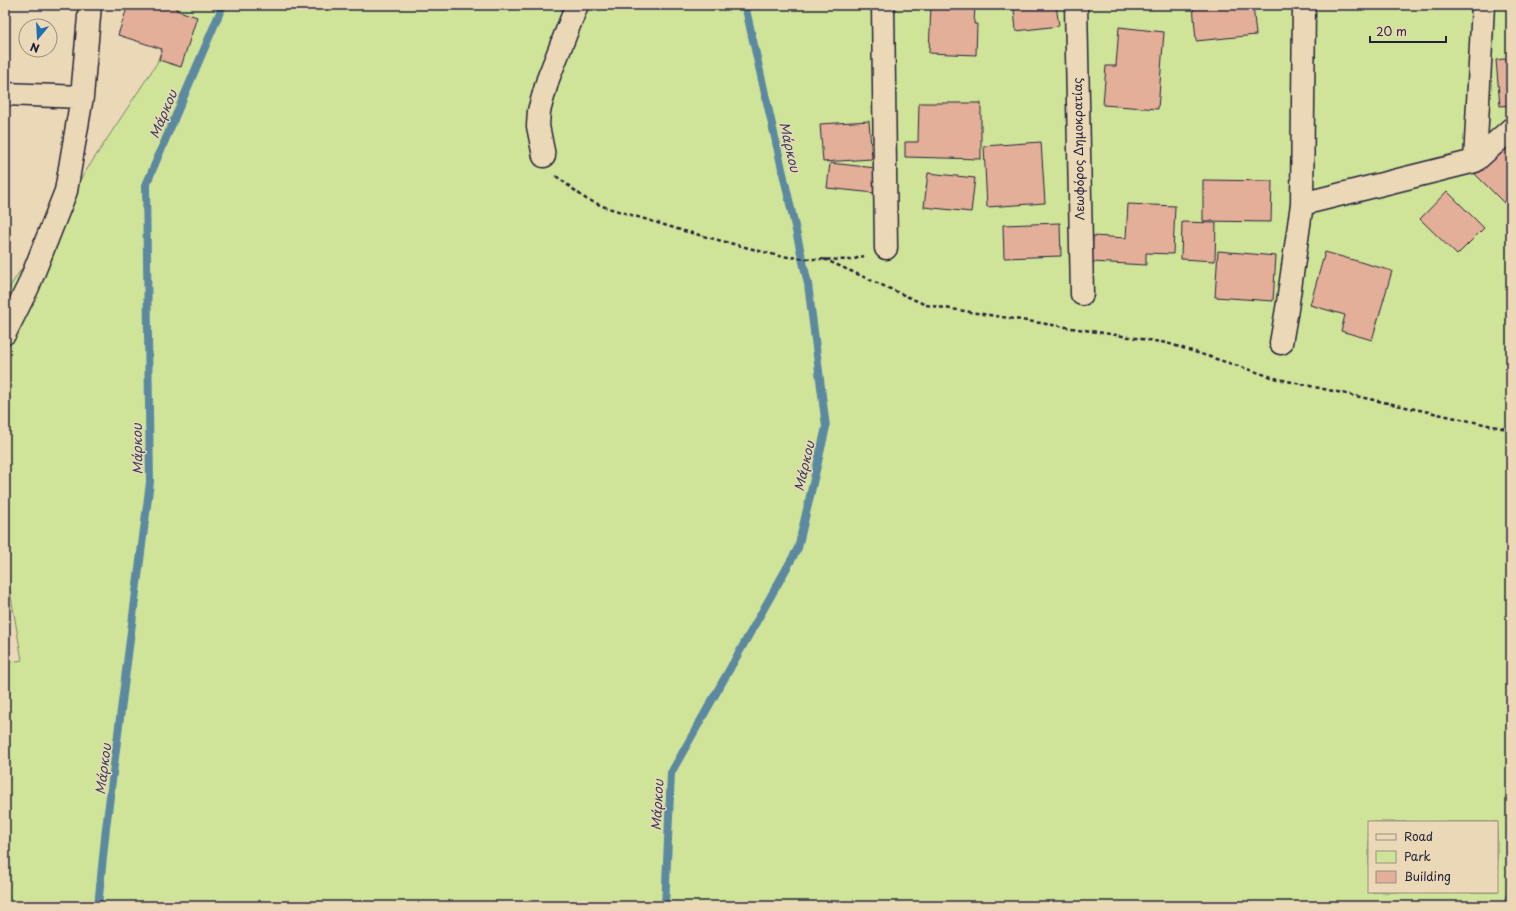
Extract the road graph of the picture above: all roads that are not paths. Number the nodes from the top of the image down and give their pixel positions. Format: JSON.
{"nodes":[{"id":1,"x":90,"y":5,"type":"edge"},
{"id":2,"x":577,"y":5,"type":"edge"},
{"id":3,"x":883,"y":5,"type":"edge"},
{"id":4,"x":1076,"y":5,"type":"edge"},
{"id":5,"x":1304,"y":5,"type":"edge"},
{"id":6,"x":1483,"y":5,"type":"edge"},
{"id":7,"x":5,"y":94,"type":"edge"},
{"id":8,"x":82,"y":97,"type":"junction"},
{"id":9,"x":1511,"y":129,"type":"edge"},
{"id":10,"x":544,"y":156,"type":"road end"},
{"id":11,"x":1475,"y":161,"type":"junction"},
{"id":12,"x":1302,"y":204,"type":"junction"},
{"id":13,"x":886,"y":248,"type":"road end"},
{"id":14,"x":1082,"y":294,"type":"dead end"},
{"id":15,"x":5,"y":333,"type":"edge"},
{"id":16,"x":1280,"y":343,"type":"dead end"}],
"edges":[{"from":1,"to":8,"type":"street"},
{"from":2,"to":10,"type":"street"},
{"from":3,"to":13,"type":"street"},
{"from":4,"to":14,"type":"street","name":"Λεωφόρος Δημοκρατίας"},
{"from":5,"to":12,"type":"street"},
{"from":6,"to":11,"type":"street"},
{"from":7,"to":8,"type":"street"},
{"from":8,"to":15,"type":"street"},
{"from":9,"to":11,"type":"street"},
{"from":11,"to":12,"type":"street"},
{"from":12,"to":16,"type":"street"}]}
